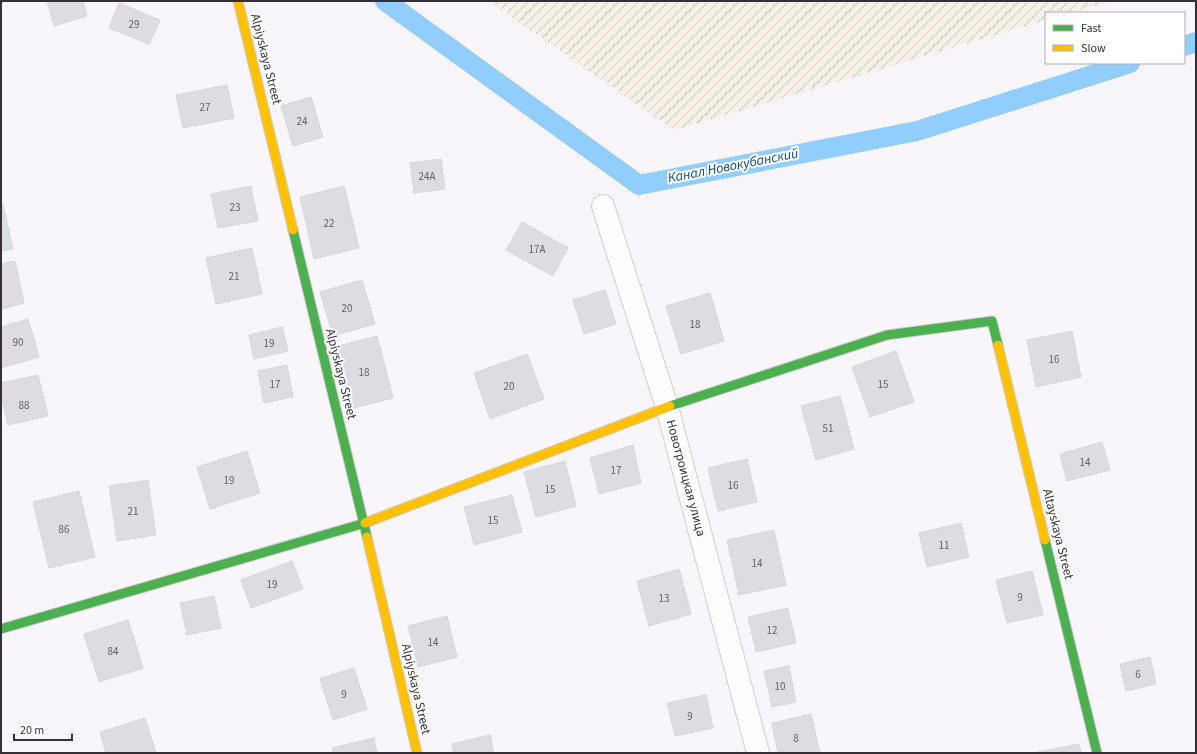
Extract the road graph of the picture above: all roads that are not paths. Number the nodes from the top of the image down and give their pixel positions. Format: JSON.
{"nodes":[{"id":1,"x":238,"y":1,"type":"edge"},
{"id":2,"x":603,"y":206,"type":"dead end"},
{"id":3,"x":667,"y":407,"type":"junction"},
{"id":4,"x":364,"y":524,"type":"junction"},
{"id":5,"x":1,"y":629,"type":"edge"},
{"id":6,"x":417,"y":753,"type":"edge"},
{"id":7,"x":758,"y":753,"type":"edge"},
{"id":8,"x":1097,"y":753,"type":"edge"}],
"edges":[{"from":1,"to":4,"type":"street","name":"Alpiyskaya Street"},
{"from":2,"to":3,"type":"street","name":"Новотроицкая улица"},
{"from":3,"to":4,"type":"street"},
{"from":3,"to":7,"type":"street","name":"Новотроицкая улица"},
{"from":3,"to":8,"type":"street","name":"Altayskaya Street"},
{"from":4,"to":5,"type":"street"},
{"from":4,"to":6,"type":"street","name":"Alpiyskaya Street"}]}
